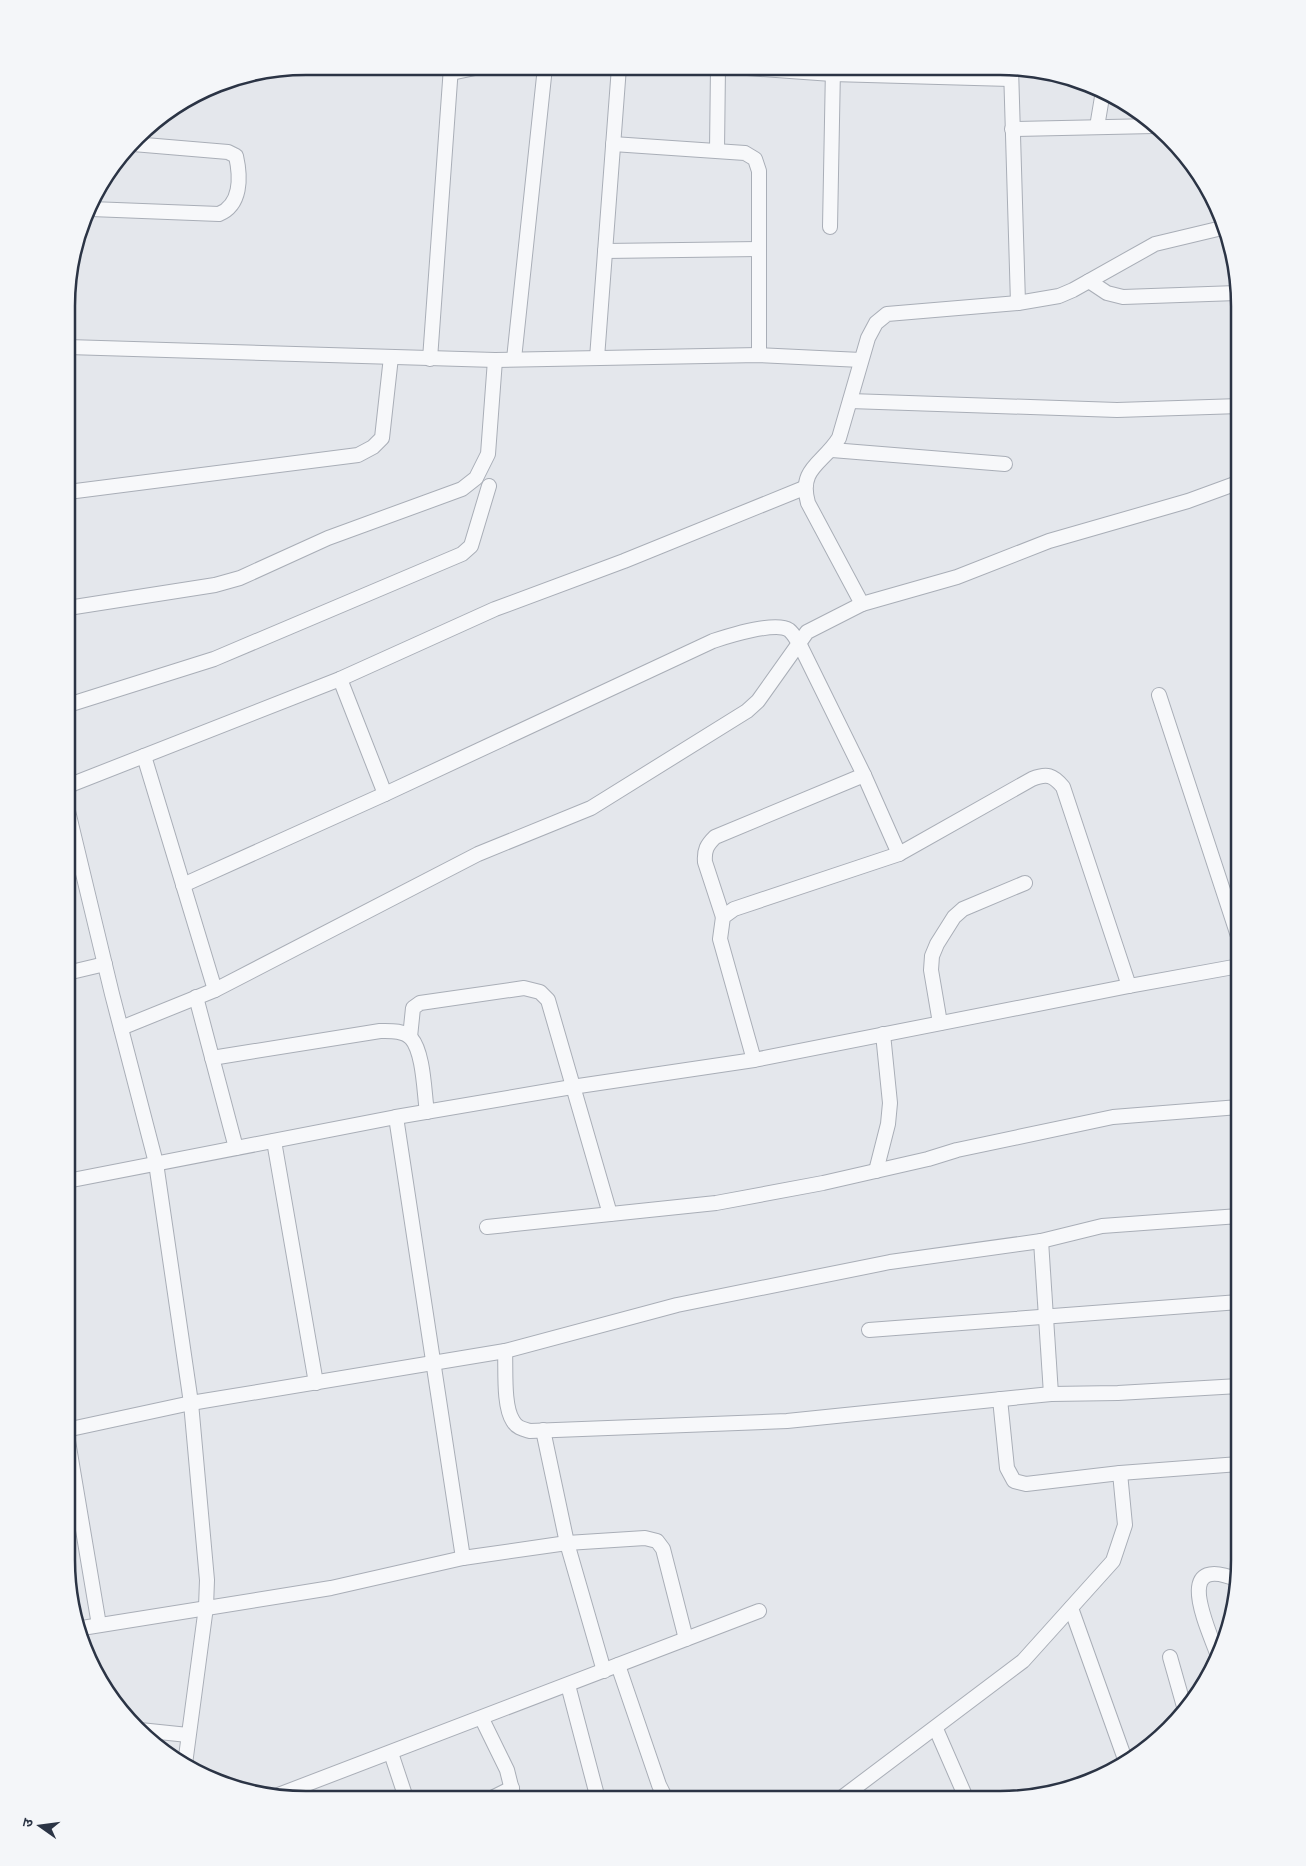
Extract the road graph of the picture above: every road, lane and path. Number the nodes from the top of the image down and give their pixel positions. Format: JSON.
{"nodes":[{"id":1,"x":451,"y":75,"type":"edge"},
{"id":2,"x":544,"y":75,"type":"edge"},
{"id":3,"x":618,"y":75,"type":"edge"},
{"id":4,"x":718,"y":75,"type":"edge"},
{"id":5,"x":832,"y":75,"type":"edge"},
{"id":6,"x":1011,"y":75,"type":"edge"},
{"id":7,"x":1102,"y":99,"type":"edge"},
{"id":8,"x":1145,"y":126,"type":"edge"},
{"id":9,"x":1097,"y":127,"type":"junction"},
{"id":10,"x":1012,"y":129,"type":"junction"},
{"id":11,"x":613,"y":144,"type":"junction"},
{"id":12,"x":141,"y":145,"type":"edge"},
{"id":13,"x":716,"y":150,"type":"junction"},
{"id":14,"x":97,"y":209,"type":"edge"},
{"id":15,"x":830,"y":227,"type":"dead end"},
{"id":16,"x":1218,"y":229,"type":"edge"},
{"id":17,"x":759,"y":249,"type":"junction"},
{"id":18,"x":605,"y":251,"type":"junction"},
{"id":19,"x":1089,"y":281,"type":"junction"},
{"id":20,"x":1231,"y":293,"type":"edge"},
{"id":21,"x":1018,"y":303,"type":"junction"},
{"id":22,"x":75,"y":347,"type":"edge"},
{"id":23,"x":759,"y":355,"type":"junction"},
{"id":24,"x":391,"y":357,"type":"junction"},
{"id":25,"x":597,"y":358,"type":"junction"},
{"id":26,"x":430,"y":359,"type":"junction"},
{"id":27,"x":514,"y":359,"type":"junction"},
{"id":28,"x":495,"y":360,"type":"junction"},
{"id":29,"x":861,"y":360,"type":"junction"},
{"id":30,"x":850,"y":400,"type":"junction"},
{"id":31,"x":1231,"y":406,"type":"edge"},
{"id":32,"x":832,"y":450,"type":"junction"},
{"id":33,"x":1004,"y":464,"type":"dead end"},
{"id":34,"x":1231,"y":485,"type":"edge"},
{"id":35,"x":489,"y":486,"type":"dead end"},
{"id":36,"x":804,"y":488,"type":"junction"},
{"id":37,"x":75,"y":491,"type":"edge"},
{"id":38,"x":862,"y":604,"type":"junction"},
{"id":39,"x":75,"y":607,"type":"edge"},
{"id":40,"x":799,"y":643,"type":"junction"},
{"id":41,"x":340,"y":679,"type":"junction"},
{"id":42,"x":1159,"y":695,"type":"dead end"},
{"id":43,"x":75,"y":703,"type":"edge"},
{"id":44,"x":144,"y":756,"type":"junction"},
{"id":45,"x":864,"y":775,"type":"junction"},
{"id":46,"x":75,"y":784,"type":"edge"},
{"id":47,"x":385,"y":794,"type":"junction"},
{"id":48,"x":75,"y":850,"type":"edge"},
{"id":49,"x":899,"y":854,"type":"junction"},
{"id":50,"x":1025,"y":883,"type":"dead end"},
{"id":51,"x":183,"y":885,"type":"junction"},
{"id":52,"x":1231,"y":912,"type":"edge"},
{"id":53,"x":724,"y":917,"type":"junction"},
{"id":54,"x":105,"y":964,"type":"junction"},
{"id":55,"x":1231,"y":968,"type":"edge"},
{"id":56,"x":75,"y":971,"type":"edge"},
{"id":57,"x":1129,"y":986,"type":"junction"},
{"id":58,"x":215,"y":990,"type":"junction"},
{"id":59,"x":196,"y":998,"type":"junction"},
{"id":60,"x":940,"y":1023,"type":"junction"},
{"id":61,"x":121,"y":1028,"type":"junction"},
{"id":62,"x":883,"y":1034,"type":"junction"},
{"id":63,"x":410,"y":1037,"type":"junction"},
{"id":64,"x":212,"y":1058,"type":"junction"},
{"id":65,"x":754,"y":1060,"type":"junction"},
{"id":66,"x":572,"y":1087,"type":"junction"},
{"id":67,"x":1231,"y":1108,"type":"edge"},
{"id":68,"x":427,"y":1112,"type":"junction"},
{"id":69,"x":396,"y":1117,"type":"junction"},
{"id":70,"x":274,"y":1141,"type":"junction"},
{"id":71,"x":236,"y":1148,"type":"junction"},
{"id":72,"x":156,"y":1163,"type":"junction"},
{"id":73,"x":876,"y":1171,"type":"junction"},
{"id":74,"x":75,"y":1179,"type":"edge"},
{"id":75,"x":610,"y":1214,"type":"junction"},
{"id":76,"x":1231,"y":1217,"type":"edge"},
{"id":77,"x":487,"y":1227,"type":"dead end"},
{"id":78,"x":1041,"y":1240,"type":"junction"},
{"id":79,"x":1231,"y":1303,"type":"edge"},
{"id":80,"x":1046,"y":1316,"type":"junction"},
{"id":81,"x":869,"y":1330,"type":"dead end"},
{"id":82,"x":505,"y":1351,"type":"junction"},
{"id":83,"x":432,"y":1363,"type":"junction"},
{"id":84,"x":316,"y":1383,"type":"junction"},
{"id":85,"x":1231,"y":1386,"type":"edge"},
{"id":86,"x":1052,"y":1394,"type":"junction"},
{"id":87,"x":1000,"y":1399,"type":"junction"},
{"id":88,"x":191,"y":1403,"type":"junction"},
{"id":89,"x":75,"y":1428,"type":"edge"},
{"id":90,"x":543,"y":1430,"type":"junction"},
{"id":91,"x":1231,"y":1465,"type":"edge"},
{"id":92,"x":1120,"y":1473,"type":"junction"},
{"id":93,"x":75,"y":1479,"type":"edge"},
{"id":94,"x":567,"y":1543,"type":"junction"},
{"id":95,"x":463,"y":1558,"type":"junction"},
{"id":96,"x":1231,"y":1578,"type":"edge"},
{"id":97,"x":206,"y":1607,"type":"junction"},
{"id":98,"x":1071,"y":1608,"type":"junction"},
{"id":99,"x":759,"y":1610,"type":"dead end"},
{"id":100,"x":99,"y":1626,"type":"junction"},
{"id":101,"x":85,"y":1628,"type":"edge"},
{"id":102,"x":686,"y":1639,"type":"junction"},
{"id":103,"x":1214,"y":1645,"type":"edge"},
{"id":104,"x":1170,"y":1657,"type":"dead end"},
{"id":105,"x":618,"y":1666,"type":"junction"},
{"id":106,"x":604,"y":1671,"type":"junction"},
{"id":107,"x":568,"y":1685,"type":"junction"},
{"id":108,"x":1182,"y":1702,"type":"edge"},
{"id":109,"x":482,"y":1719,"type":"junction"},
{"id":110,"x":936,"y":1729,"type":"junction"},
{"id":111,"x":151,"y":1731,"type":"edge"},
{"id":112,"x":188,"y":1735,"type":"junction"},
{"id":113,"x":391,"y":1753,"type":"junction"},
{"id":114,"x":1123,"y":1755,"type":"edge"},
{"id":115,"x":186,"y":1757,"type":"edge"},
{"id":116,"x":290,"y":1791,"type":"edge"},
{"id":117,"x":404,"y":1791,"type":"edge"},
{"id":118,"x":512,"y":1791,"type":"edge"},
{"id":119,"x":596,"y":1791,"type":"edge"},
{"id":120,"x":662,"y":1791,"type":"edge"},
{"id":121,"x":851,"y":1791,"type":"edge"},
{"id":122,"x":963,"y":1791,"type":"edge"}],
"edges":[{"from":1,"to":26,"type":"street"},
{"from":2,"to":27,"type":"street"},
{"from":3,"to":11,"type":"street"},
{"from":4,"to":13,"type":"street"},
{"from":5,"to":15,"type":"street"},
{"from":6,"to":10,"type":"street"},
{"from":7,"to":9,"type":"street"},
{"from":8,"to":9,"type":"street"},
{"from":9,"to":10,"type":"street"},
{"from":10,"to":21,"type":"street"},
{"from":11,"to":13,"type":"street"},
{"from":11,"to":18,"type":"street"},
{"from":12,"to":14,"type":"street"},
{"from":13,"to":17,"type":"street"},
{"from":16,"to":19,"type":"street"},
{"from":17,"to":18,"type":"street"},
{"from":17,"to":23,"type":"street"},
{"from":18,"to":25,"type":"street"},
{"from":19,"to":20,"type":"street"},
{"from":19,"to":21,"type":"street"},
{"from":21,"to":29,"type":"street"},
{"from":22,"to":24,"type":"street"},
{"from":23,"to":25,"type":"street"},
{"from":23,"to":29,"type":"street"},
{"from":24,"to":26,"type":"street"},
{"from":24,"to":37,"type":"street"},
{"from":25,"to":27,"type":"street"},
{"from":26,"to":28,"type":"street"},
{"from":27,"to":28,"type":"street"},
{"from":28,"to":39,"type":"street"},
{"from":29,"to":30,"type":"street"},
{"from":30,"to":31,"type":"street"},
{"from":30,"to":32,"type":"street"},
{"from":32,"to":33,"type":"street"},
{"from":32,"to":36,"type":"street"},
{"from":34,"to":38,"type":"street"},
{"from":35,"to":43,"type":"street"},
{"from":36,"to":38,"type":"street"},
{"from":36,"to":41,"type":"street"},
{"from":38,"to":40,"type":"street"},
{"from":40,"to":45,"type":"street"},
{"from":40,"to":47,"type":"street"},
{"from":40,"to":58,"type":"street"},
{"from":41,"to":44,"type":"street"},
{"from":41,"to":47,"type":"street"},
{"from":42,"to":52,"type":"street"},
{"from":44,"to":46,"type":"street"},
{"from":44,"to":51,"type":"street"},
{"from":45,"to":49,"type":"street"},
{"from":45,"to":53,"type":"street"},
{"from":47,"to":51,"type":"street"},
{"from":48,"to":54,"type":"street"},
{"from":49,"to":53,"type":"street"},
{"from":49,"to":57,"type":"street"},
{"from":50,"to":60,"type":"street"},
{"from":51,"to":58,"type":"street"},
{"from":53,"to":65,"type":"street"},
{"from":54,"to":56,"type":"street"},
{"from":54,"to":61,"type":"street"},
{"from":55,"to":57,"type":"street"},
{"from":57,"to":60,"type":"street"},
{"from":58,"to":59,"type":"street"},
{"from":59,"to":61,"type":"street"},
{"from":59,"to":64,"type":"street"},
{"from":60,"to":62,"type":"street"},
{"from":61,"to":72,"type":"street"},
{"from":62,"to":65,"type":"street"},
{"from":62,"to":73,"type":"street"},
{"from":63,"to":64,"type":"street"},
{"from":63,"to":66,"type":"street"},
{"from":63,"to":68,"type":"street"},
{"from":64,"to":71,"type":"street"},
{"from":65,"to":66,"type":"street"},
{"from":66,"to":68,"type":"street"},
{"from":66,"to":75,"type":"street"},
{"from":67,"to":73,"type":"street"},
{"from":68,"to":69,"type":"street"},
{"from":69,"to":70,"type":"street"},
{"from":69,"to":83,"type":"street"},
{"from":70,"to":71,"type":"street"},
{"from":70,"to":84,"type":"street"},
{"from":71,"to":72,"type":"street"},
{"from":72,"to":74,"type":"street"},
{"from":72,"to":88,"type":"street"},
{"from":73,"to":75,"type":"street"},
{"from":75,"to":77,"type":"street"},
{"from":76,"to":78,"type":"street"},
{"from":78,"to":80,"type":"street"},
{"from":78,"to":82,"type":"street"},
{"from":79,"to":80,"type":"street"},
{"from":80,"to":81,"type":"street"},
{"from":80,"to":86,"type":"street"},
{"from":82,"to":83,"type":"street"},
{"from":82,"to":90,"type":"street"},
{"from":83,"to":84,"type":"street"},
{"from":83,"to":95,"type":"street"},
{"from":84,"to":88,"type":"street"},
{"from":85,"to":86,"type":"street"},
{"from":86,"to":87,"type":"street"},
{"from":87,"to":90,"type":"street"},
{"from":87,"to":92,"type":"street"},
{"from":88,"to":89,"type":"street"},
{"from":88,"to":97,"type":"street"},
{"from":90,"to":94,"type":"street"},
{"from":91,"to":92,"type":"street"},
{"from":92,"to":98,"type":"street"},
{"from":93,"to":100,"type":"street"},
{"from":94,"to":95,"type":"street"},
{"from":94,"to":102,"type":"street"},
{"from":94,"to":106,"type":"street"},
{"from":95,"to":97,"type":"street"},
{"from":96,"to":103,"type":"street"},
{"from":97,"to":100,"type":"street"},
{"from":97,"to":112,"type":"street"},
{"from":98,"to":110,"type":"street"},
{"from":98,"to":114,"type":"street"},
{"from":99,"to":102,"type":"street"},
{"from":100,"to":101,"type":"street"},
{"from":102,"to":105,"type":"street"},
{"from":104,"to":108,"type":"street"},
{"from":105,"to":106,"type":"street"},
{"from":105,"to":120,"type":"street"},
{"from":106,"to":107,"type":"street"},
{"from":107,"to":109,"type":"street"},
{"from":107,"to":119,"type":"street"},
{"from":109,"to":113,"type":"street"},
{"from":109,"to":118,"type":"street"},
{"from":110,"to":121,"type":"street"},
{"from":110,"to":122,"type":"street"},
{"from":111,"to":112,"type":"street"},
{"from":112,"to":115,"type":"street"},
{"from":113,"to":116,"type":"street"},
{"from":113,"to":117,"type":"street"}]}
